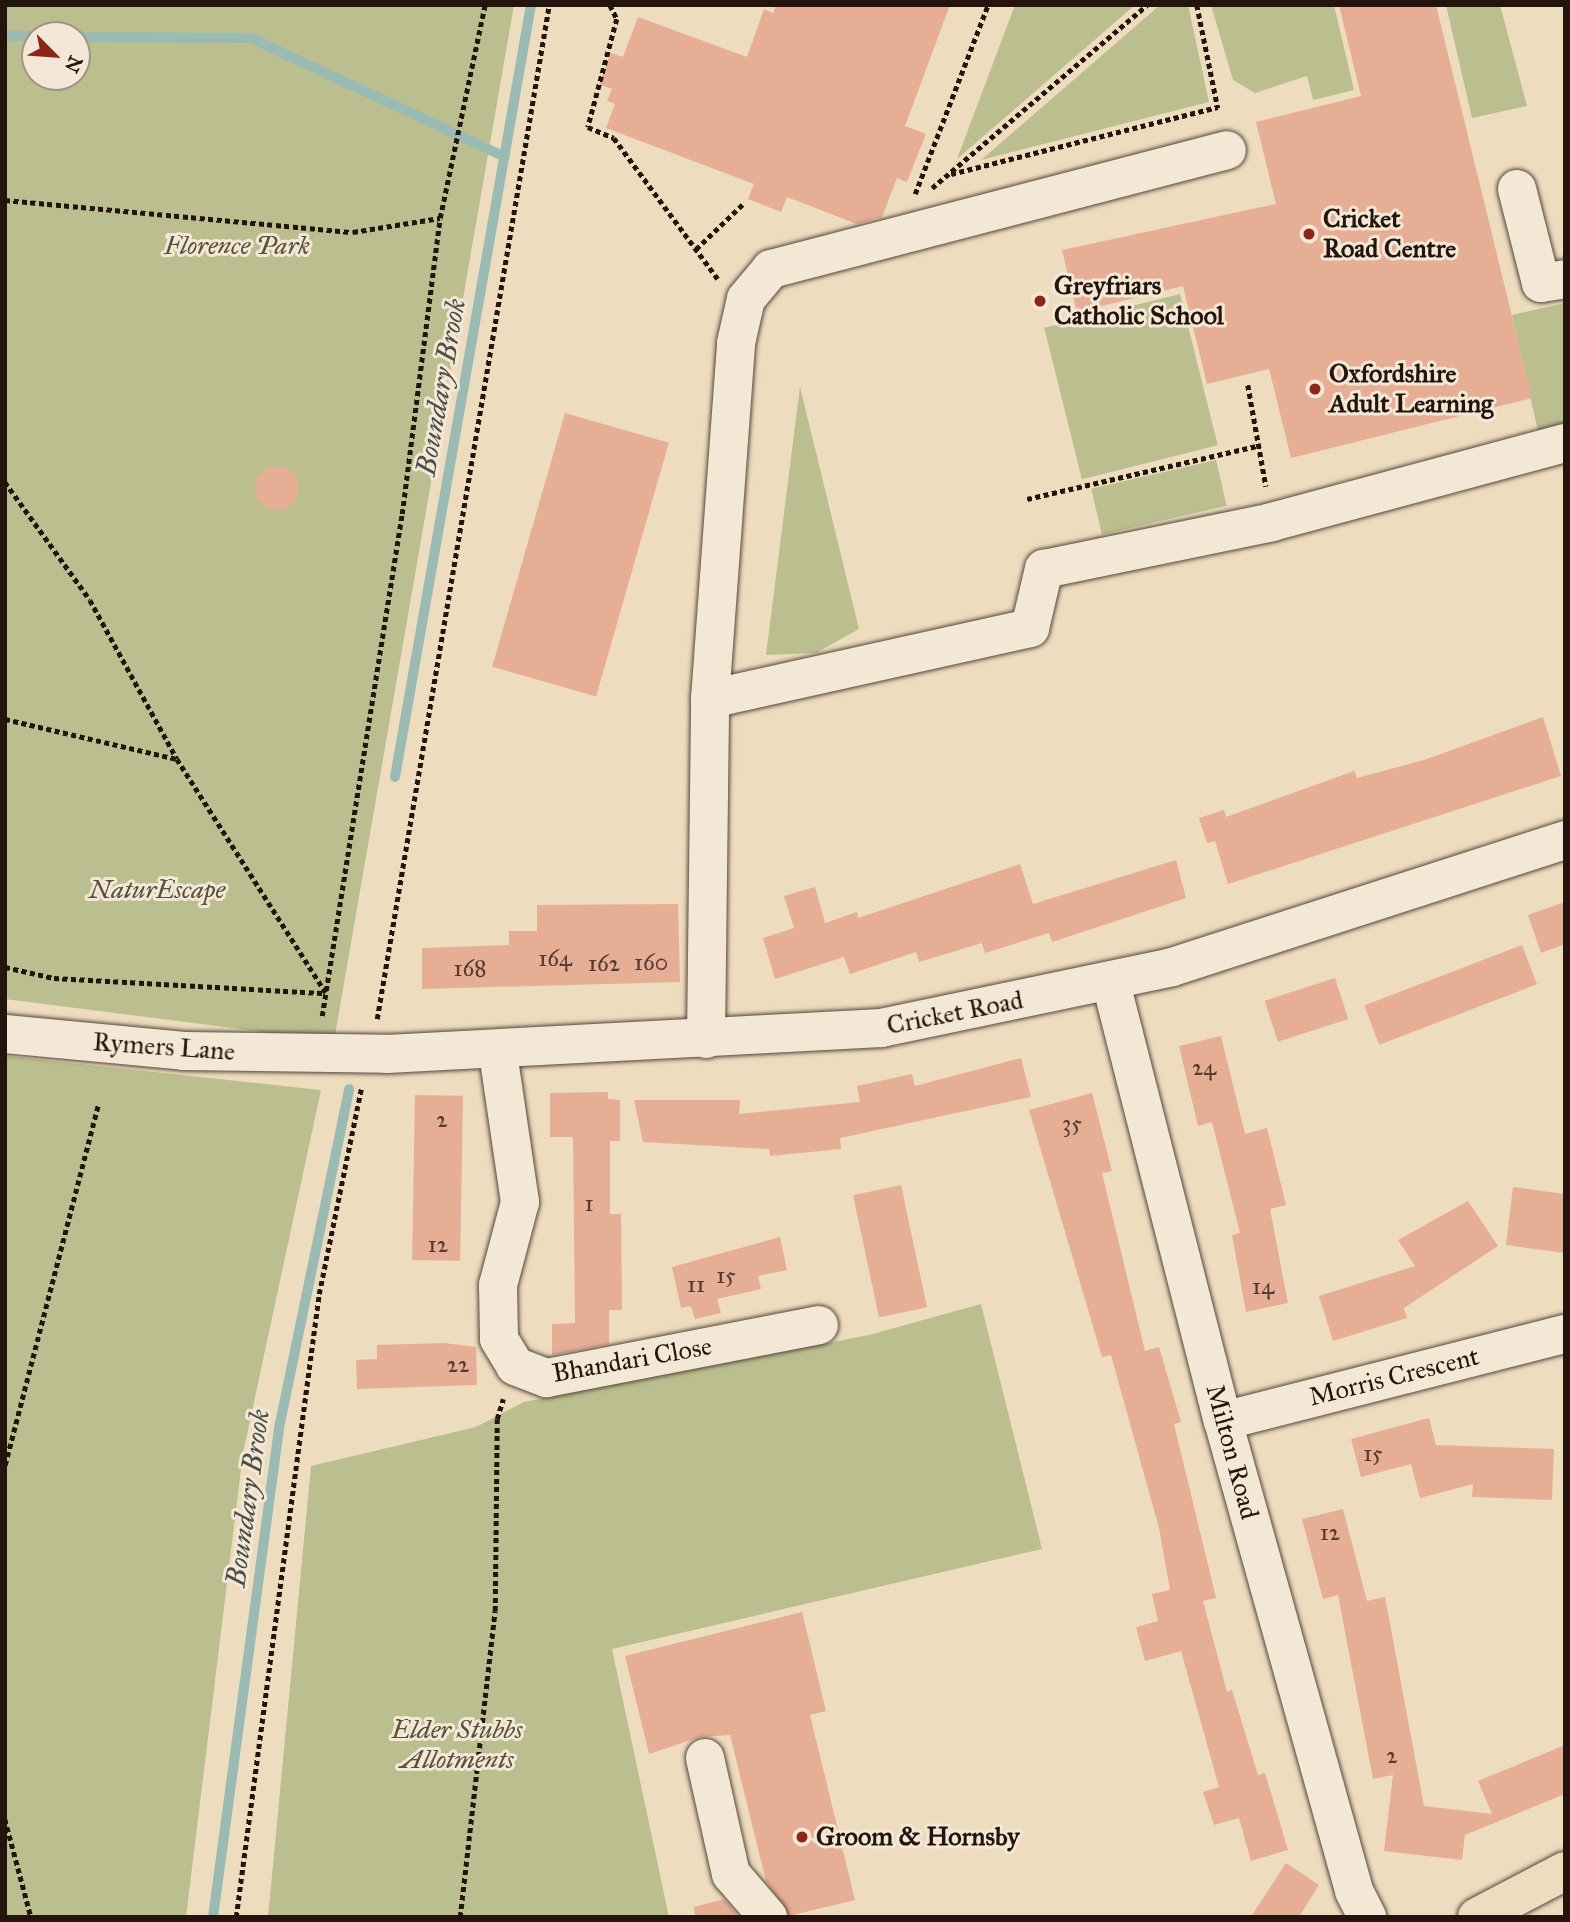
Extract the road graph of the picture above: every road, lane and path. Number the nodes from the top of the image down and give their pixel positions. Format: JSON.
{"nodes":[{"id":1,"x":485,"y":5,"type":"edge"},
{"id":2,"x":549,"y":5,"type":"edge"},
{"id":3,"x":610,"y":5,"type":"edge"},
{"id":4,"x":988,"y":5,"type":"edge"},
{"id":5,"x":1147,"y":5,"type":"edge"},
{"id":6,"x":1197,"y":5,"type":"edge"},
{"id":7,"x":1218,"y":107,"type":"junction"},
{"id":8,"x":1227,"y":150,"type":"joint"},
{"id":9,"x":947,"y":175,"type":"junction"},
{"id":10,"x":1517,"y":189,"type":"dead end"},
{"id":11,"x":5,"y":200,"type":"edge"},
{"id":12,"x":744,"y":203,"type":"dead end"},
{"id":13,"x":440,"y":218,"type":"junction"},
{"id":14,"x":696,"y":249,"type":"junction"},
{"id":15,"x":1565,"y":279,"type":"edge"},
{"id":16,"x":744,"y":309,"type":"junction"},
{"id":17,"x":1248,"y":385,"type":"dead end"},
{"id":18,"x":1565,"y":443,"type":"edge"},
{"id":19,"x":1260,"y":444,"type":"junction"},
{"id":20,"x":5,"y":482,"type":"edge"},
{"id":21,"x":1027,"y":499,"type":"dead end"},
{"id":22,"x":1272,"y":522,"type":"junction"},
{"id":23,"x":710,"y":699,"type":"junction"},
{"id":24,"x":5,"y":719,"type":"edge"},
{"id":25,"x":177,"y":759,"type":"junction"},
{"id":26,"x":1565,"y":840,"type":"edge"},
{"id":27,"x":5,"y":967,"type":"edge"},
{"id":28,"x":1111,"y":983,"type":"junction"},
{"id":29,"x":326,"y":993,"type":"junction"},
{"id":30,"x":5,"y":1034,"type":"edge"},
{"id":31,"x":706,"y":1039,"type":"junction"},
{"id":32,"x":322,"y":1053,"type":"junction"},
{"id":33,"x":498,"y":1053,"type":"junction"},
{"id":34,"x":368,"y":1054,"type":"junction"},
{"id":35,"x":97,"y":1106,"type":"dead end"},
{"id":36,"x":819,"y":1325,"type":"dead end"},
{"id":37,"x":1565,"y":1334,"type":"edge"},
{"id":38,"x":497,"y":1419,"type":"dead end"},
{"id":39,"x":1223,"y":1421,"type":"junction"},
{"id":40,"x":5,"y":1436,"type":"edge"},
{"id":41,"x":12,"y":1438,"type":"junction"},
{"id":42,"x":5,"y":1465,"type":"edge"},
{"id":43,"x":705,"y":1758,"type":"dead end"},
{"id":44,"x":5,"y":1819,"type":"edge"},
{"id":45,"x":1565,"y":1871,"type":"edge"},
{"id":46,"x":31,"y":1917,"type":"edge"},
{"id":47,"x":236,"y":1917,"type":"edge"},
{"id":48,"x":460,"y":1917,"type":"edge"},
{"id":49,"x":768,"y":1917,"type":"edge"},
{"id":50,"x":1367,"y":1917,"type":"edge"},
{"id":51,"x":1477,"y":1917,"type":"edge"}],
"edges":[{"from":1,"to":13,"type":"path"},
{"from":2,"to":34,"type":"path"},
{"from":3,"to":14,"type":"path"},
{"from":4,"to":9,"type":"path"},
{"from":5,"to":9,"type":"path"},
{"from":6,"to":7,"type":"path"},
{"from":7,"to":8,"type":"path"},
{"from":7,"to":9,"type":"path"},
{"from":8,"to":16,"type":"street"},
{"from":10,"to":15,"type":"street"},
{"from":11,"to":13,"type":"path"},
{"from":12,"to":14,"type":"path"},
{"from":13,"to":29,"type":"path"},
{"from":14,"to":16,"type":"path"},
{"from":16,"to":23,"type":"street"},
{"from":17,"to":19,"type":"path"},
{"from":18,"to":22,"type":"street"},
{"from":19,"to":21,"type":"path"},
{"from":19,"to":22,"type":"path"},
{"from":20,"to":25,"type":"path"},
{"from":22,"to":23,"type":"street"},
{"from":23,"to":31,"type":"street"},
{"from":24,"to":25,"type":"path"},
{"from":25,"to":29,"type":"path"},
{"from":26,"to":28,"type":"street","name":"Cricket Road"},
{"from":27,"to":29,"type":"path"},
{"from":28,"to":31,"type":"street","name":"Cricket Road"},
{"from":28,"to":39,"type":"street","name":"Milton Road"},
{"from":29,"to":32,"type":"path"},
{"from":30,"to":32,"type":"street","name":"Rymers Lane"},
{"from":31,"to":33,"type":"street","name":"Cricket Road"},
{"from":32,"to":34,"type":"street","name":"Cricket Road"},
{"from":33,"to":34,"type":"street","name":"Cricket Road"},
{"from":33,"to":36,"type":"street","name":"Bhandari Close"},
{"from":34,"to":47,"type":"path"},
{"from":35,"to":41,"type":"path"},
{"from":37,"to":39,"type":"street","name":"Morris Crescent"},
{"from":38,"to":48,"type":"path"},
{"from":39,"to":50,"type":"street","name":"Milton Road"},
{"from":40,"to":41,"type":"path"},
{"from":41,"to":42,"type":"path"},
{"from":43,"to":49,"type":"street"},
{"from":44,"to":46,"type":"path"},
{"from":45,"to":51,"type":"main road"}]}
